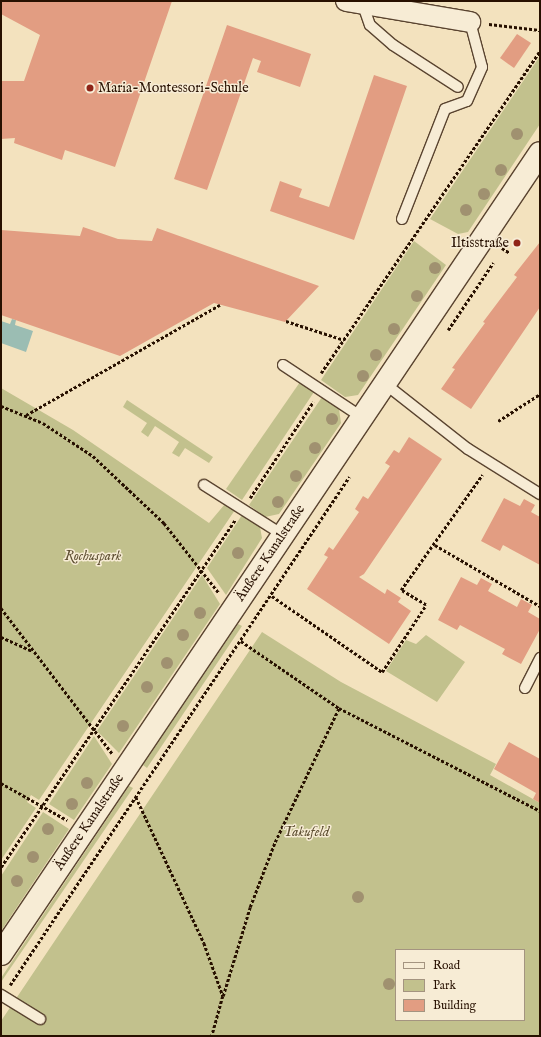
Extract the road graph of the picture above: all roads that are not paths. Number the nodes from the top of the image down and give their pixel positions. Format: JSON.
{"nodes":[{"id":1,"x":354,"y":3,"type":"edge"},
{"id":2,"x":470,"y":22,"type":"joint"},
{"id":3,"x":458,"y":87,"type":"dead end"},
{"id":4,"x":540,"y":152,"type":"edge"},
{"id":5,"x":402,"y":219,"type":"dead end"},
{"id":6,"x":283,"y":365,"type":"dead end"},
{"id":7,"x":384,"y":383,"type":"junction"},
{"id":8,"x":360,"y":416,"type":"junction"},
{"id":9,"x":204,"y":484,"type":"dead end"},
{"id":10,"x":540,"y":494,"type":"edge"},
{"id":11,"x":283,"y":535,"type":"junction"},
{"id":12,"x":540,"y":658,"type":"edge"},
{"id":13,"x":524,"y":688,"type":"dead end"},
{"id":14,"x":1,"y":954,"type":"edge"},
{"id":15,"x":2,"y":995,"type":"edge"},
{"id":16,"x":40,"y":1019,"type":"dead end"}],
"edges":[{"from":1,"to":2,"type":"street"},
{"from":1,"to":3,"type":"lane"},
{"from":2,"to":5,"type":"lane"},
{"from":4,"to":7,"type":"main road","name":"Äußere Kanalstraße"},
{"from":6,"to":8,"type":"lane"},
{"from":7,"to":8,"type":"main road","name":"Äußere Kanalstraße"},
{"from":7,"to":10,"type":"lane"},
{"from":8,"to":11,"type":"main road","name":"Äußere Kanalstraße"},
{"from":9,"to":11,"type":"lane"},
{"from":11,"to":14,"type":"main road","name":"Äußere Kanalstraße"},
{"from":12,"to":13,"type":"lane"},
{"from":15,"to":16,"type":"lane"}]}
